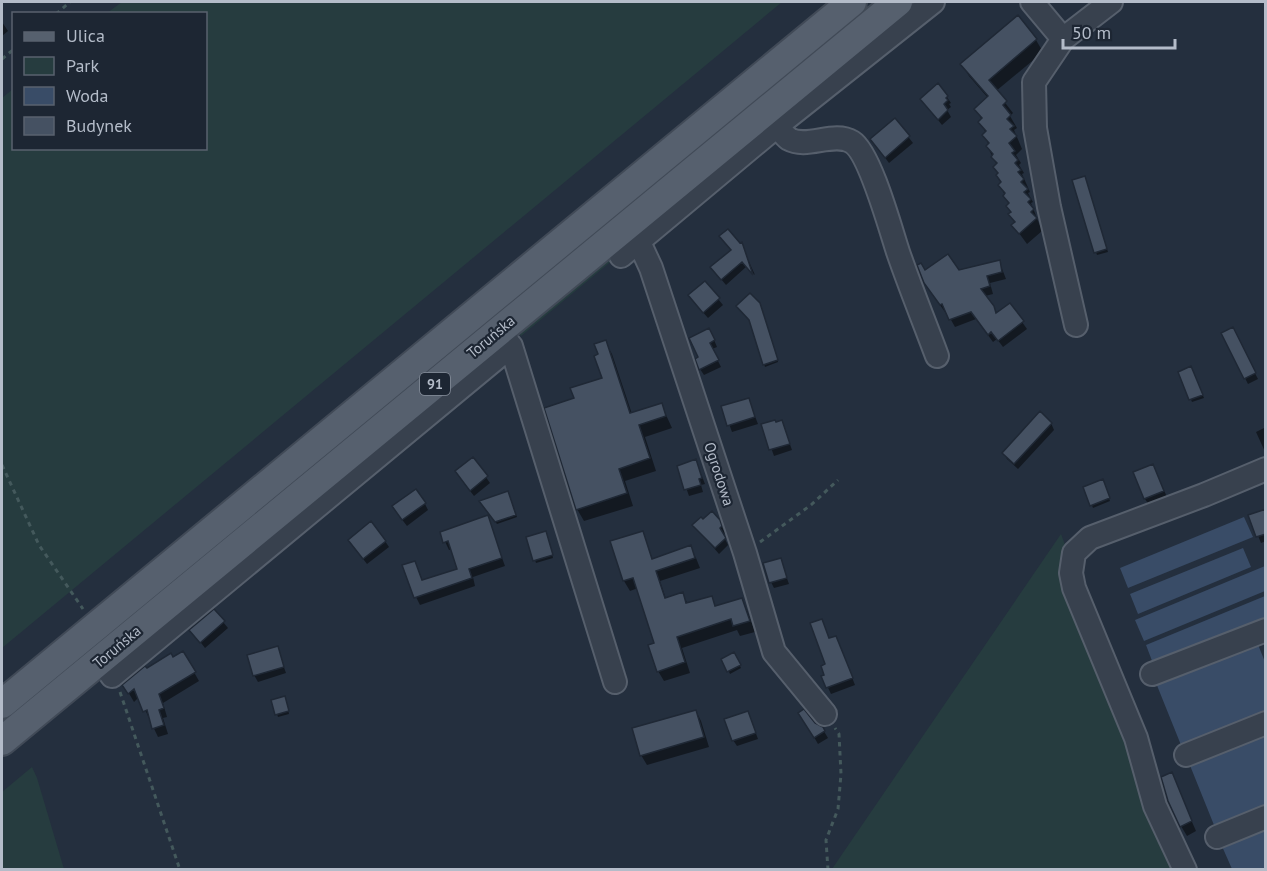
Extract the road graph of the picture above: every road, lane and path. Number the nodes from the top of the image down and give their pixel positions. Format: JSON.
{"nodes":[{"id":1,"x":70,"y":2,"type":"edge"},
{"id":2,"x":852,"y":2,"type":"edge"},
{"id":3,"x":898,"y":2,"type":"edge"},
{"id":4,"x":933,"y":2,"type":"edge"},
{"id":5,"x":1032,"y":2,"type":"edge"},
{"id":6,"x":1111,"y":2,"type":"edge"},
{"id":7,"x":58,"y":12,"type":"edge"},
{"id":8,"x":1063,"y":39,"type":"junction"},
{"id":9,"x":771,"y":118,"type":"junction"},
{"id":10,"x":633,"y":232,"type":"junction"},
{"id":11,"x":621,"y":256,"type":"dead end"},
{"id":12,"x":1076,"y":325,"type":"dead end"},
{"id":13,"x":505,"y":338,"type":"junction"},
{"id":14,"x":937,"y":356,"type":"dead end"},
{"id":15,"x":2,"y":465,"type":"edge"},
{"id":16,"x":1266,"y":469,"type":"edge"},
{"id":17,"x":838,"y":480,"type":"dead end"},
{"id":18,"x":745,"y":553,"type":"junction"},
{"id":19,"x":96,"y":626,"type":"junction"},
{"id":20,"x":1266,"y":630,"type":"edge"},
{"id":21,"x":106,"y":668,"type":"junction"},
{"id":22,"x":1152,"y":674,"type":"dead end"},
{"id":23,"x":615,"y":682,"type":"dead end"},
{"id":24,"x":2,"y":704,"type":"edge"},
{"id":25,"x":825,"y":714,"type":"joint"},
{"id":26,"x":1266,"y":723,"type":"edge"},
{"id":27,"x":2,"y":741,"type":"edge"},
{"id":28,"x":1186,"y":755,"type":"dead end"},
{"id":29,"x":1266,"y":818,"type":"edge"},
{"id":30,"x":1217,"y":837,"type":"dead end"},
{"id":31,"x":180,"y":870,"type":"edge"},
{"id":32,"x":828,"y":870,"type":"edge"},
{"id":33,"x":1185,"y":870,"type":"edge"}],
"edges":[{"from":1,"to":7,"type":"path"},
{"from":2,"to":19,"type":"main road","name":"Toruńska","number":"91"},
{"from":3,"to":9,"type":"main road","name":"Toruńska","number":"91"},
{"from":4,"to":9,"type":"street"},
{"from":5,"to":8,"type":"street"},
{"from":6,"to":8,"type":"street"},
{"from":8,"to":12,"type":"street"},
{"from":9,"to":10,"type":"main road","name":"Toruńska","number":"91"},
{"from":9,"to":14,"type":"street"},
{"from":10,"to":11,"type":"street"},
{"from":10,"to":13,"type":"main road","name":"Toruńska","number":"91"},
{"from":10,"to":18,"type":"street","name":"Ogrodowa"},
{"from":13,"to":21,"type":"main road","name":"Toruńska","number":"91"},
{"from":13,"to":23,"type":"street"},
{"from":15,"to":19,"type":"path"},
{"from":16,"to":33,"type":"street"},
{"from":17,"to":18,"type":"path"},
{"from":18,"to":25,"type":"street","name":"Ogrodowa"},
{"from":19,"to":24,"type":"main road","name":"Toruńska","number":"91"},
{"from":20,"to":22,"type":"street"},
{"from":21,"to":27,"type":"main road","name":"Toruńska","number":"91"},
{"from":21,"to":31,"type":"path"},
{"from":25,"to":32,"type":"path"},
{"from":26,"to":28,"type":"street"},
{"from":29,"to":30,"type":"street"}]}
